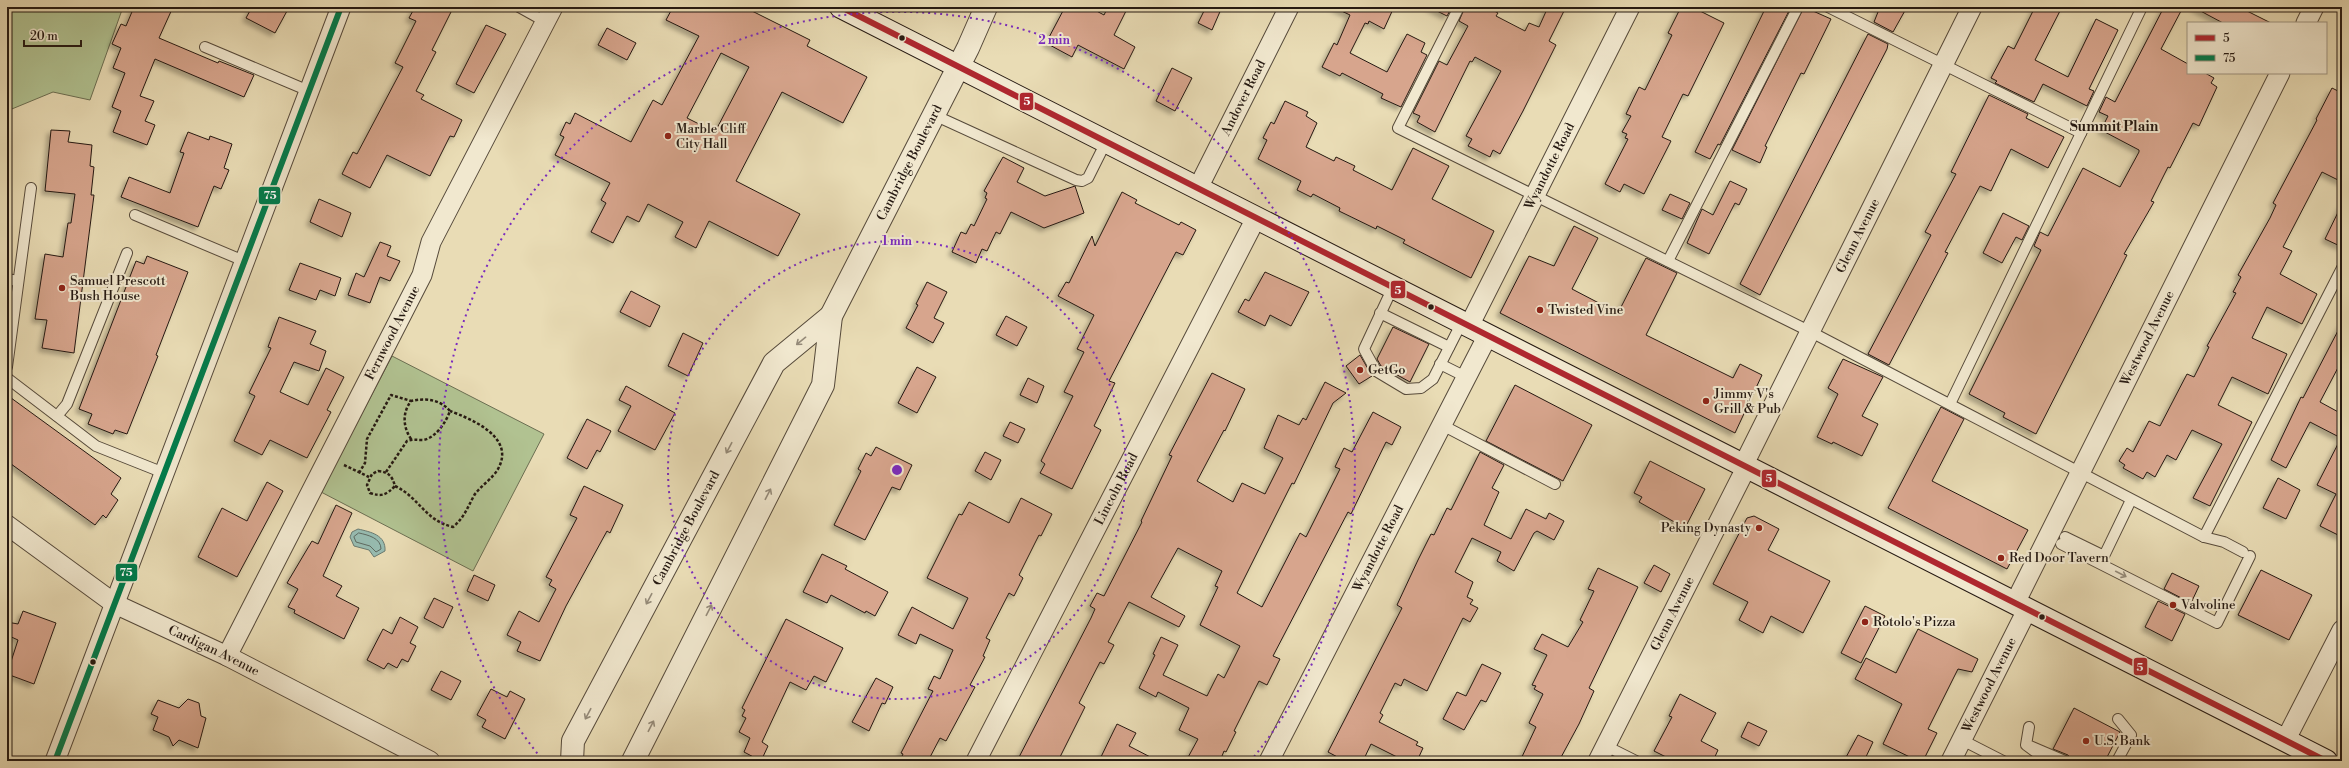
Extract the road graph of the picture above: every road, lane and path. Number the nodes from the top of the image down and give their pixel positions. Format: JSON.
{"nodes":[{"id":1,"x":341,"y":7,"type":"edge"},
{"id":2,"x":519,"y":7,"type":"edge"},
{"id":3,"x":841,"y":7,"type":"edge"},
{"id":4,"x":986,"y":7,"type":"edge"},
{"id":5,"x":1289,"y":7,"type":"edge"},
{"id":6,"x":1459,"y":7,"type":"edge"},
{"id":7,"x":1630,"y":7,"type":"edge"},
{"id":8,"x":1798,"y":7,"type":"edge"},
{"id":9,"x":1828,"y":7,"type":"edge"},
{"id":10,"x":1972,"y":7,"type":"edge"},
{"id":11,"x":2142,"y":7,"type":"edge"},
{"id":12,"x":2314,"y":7,"type":"edge"},
{"id":13,"x":550,"y":14,"type":"edge"},
{"id":14,"x":2306,"y":22,"type":"edge"},
{"id":15,"x":206,"y":47,"type":"dead end"},
{"id":16,"x":958,"y":66,"type":"junction"},
{"id":17,"x":1943,"y":66,"type":"junction"},
{"id":18,"x":2279,"y":74,"type":"edge"},
{"id":19,"x":308,"y":91,"type":"junction"},
{"id":20,"x":934,"y":115,"type":"junction"},
{"id":21,"x":2081,"y":133,"type":"junction"},
{"id":22,"x":1106,"y":142,"type":"junction"},
{"id":23,"x":31,"y":188,"type":"dead end"},
{"id":24,"x":1198,"y":188,"type":"junction"},
{"id":25,"x":1535,"y":195,"type":"junction"},
{"id":26,"x":135,"y":215,"type":"dead end"},
{"id":27,"x":1256,"y":218,"type":"junction"},
{"id":28,"x":127,"y":253,"type":"dead end"},
{"id":29,"x":244,"y":261,"type":"junction"},
{"id":30,"x":1668,"y":262,"type":"junction"},
{"id":31,"x":2342,"y":268,"type":"edge"},
{"id":32,"x":7,"y":280,"type":"edge"},
{"id":33,"x":18,"y":281,"type":"junction"},
{"id":34,"x":1393,"y":287,"type":"junction"},
{"id":35,"x":1380,"y":312,"type":"junction"},
{"id":36,"x":831,"y":316,"type":"junction"},
{"id":37,"x":1473,"y":328,"type":"junction"},
{"id":38,"x":1811,"y":332,"type":"junction"},
{"id":39,"x":1449,"y":347,"type":"junction"},
{"id":40,"x":1440,"y":364,"type":"junction"},
{"id":41,"x":7,"y":367,"type":"edge"},
{"id":42,"x":1466,"y":377,"type":"junction"},
{"id":43,"x":7,"y":378,"type":"edge"},
{"id":44,"x":411,"y":401,"type":"junction"},
{"id":45,"x":1950,"y":404,"type":"junction"},
{"id":46,"x":450,"y":411,"type":"junction"},
{"id":47,"x":57,"y":416,"type":"junction"},
{"id":48,"x":1442,"y":425,"type":"junction"},
{"id":49,"x":411,"y":439,"type":"junction"},
{"id":50,"x":329,"y":457,"type":"junction"},
{"id":51,"x":1746,"y":465,"type":"junction"},
{"id":52,"x":386,"y":472,"type":"junction"},
{"id":53,"x":2080,"y":472,"type":"junction"},
{"id":54,"x":164,"y":473,"type":"junction"},
{"id":55,"x":359,"y":473,"type":"junction"},
{"id":56,"x":369,"y":477,"type":"junction"},
{"id":57,"x":1555,"y":484,"type":"dead end"},
{"id":58,"x":395,"y":486,"type":"junction"},
{"id":59,"x":2131,"y":500,"type":"junction"},
{"id":60,"x":7,"y":525,"type":"edge"},
{"id":61,"x":2204,"y":537,"type":"junction"},
{"id":62,"x":115,"y":604,"type":"junction"},
{"id":63,"x":2021,"y":607,"type":"junction"},
{"id":64,"x":2342,"y":630,"type":"edge"},
{"id":65,"x":226,"y":656,"type":"junction"},
{"id":66,"x":2118,"y":719,"type":"dead end"},
{"id":67,"x":2030,"y":727,"type":"dead end"},
{"id":68,"x":1962,"y":740,"type":"junction"},
{"id":69,"x":2285,"y":741,"type":"junction"},
{"id":70,"x":2026,"y":745,"type":"junction"},
{"id":71,"x":1602,"y":753,"type":"edge"},
{"id":72,"x":2312,"y":758,"type":"edge"},
{"id":73,"x":55,"y":761,"type":"edge"},
{"id":74,"x":430,"y":761,"type":"edge"},
{"id":75,"x":572,"y":761,"type":"edge"},
{"id":76,"x":633,"y":761,"type":"edge"},
{"id":77,"x":976,"y":761,"type":"edge"},
{"id":78,"x":1269,"y":761,"type":"edge"},
{"id":79,"x":1636,"y":761,"type":"edge"},
{"id":80,"x":1951,"y":761,"type":"edge"},
{"id":81,"x":2004,"y":761,"type":"edge"},
{"id":82,"x":2034,"y":761,"type":"edge"},
{"id":83,"x":2048,"y":761,"type":"edge"},
{"id":84,"x":2065,"y":761,"type":"edge"},
{"id":85,"x":2117,"y":761,"type":"edge"}],
"edges":[{"from":1,"to":19,"type":"street"},
{"from":2,"to":13,"type":"lane"},
{"from":3,"to":16,"type":"main road"},
{"from":4,"to":16,"type":"main road","name":"Cambridge Boulevard"},
{"from":5,"to":24,"type":"street","name":"Andover Road"},
{"from":6,"to":25,"type":"lane"},
{"from":7,"to":25,"type":"street","name":"Wyandotte Road"},
{"from":8,"to":30,"type":"lane"},
{"from":9,"to":17,"type":"lane"},
{"from":10,"to":17,"type":"street","name":"Glenn Avenue"},
{"from":11,"to":21,"type":"lane"},
{"from":12,"to":14,"type":"street"},
{"from":13,"to":50,"type":"street","name":"Fernwood Avenue"},
{"from":15,"to":19,"type":"lane"},
{"from":16,"to":20,"type":"main road","name":"Cambridge Boulevard"},
{"from":16,"to":22,"type":"main road"},
{"from":17,"to":21,"type":"lane"},
{"from":17,"to":38,"type":"street","name":"Glenn Avenue"},
{"from":18,"to":53,"type":"street","name":"Westwood Avenue"},
{"from":19,"to":29,"type":"street"},
{"from":20,"to":22,"type":"lane"},
{"from":20,"to":36,"type":"main road","name":"Cambridge Boulevard"},
{"from":21,"to":45,"type":"lane"},
{"from":22,"to":24,"type":"main road"},
{"from":23,"to":33,"type":"lane"},
{"from":24,"to":27,"type":"main road"},
{"from":25,"to":30,"type":"lane"},
{"from":25,"to":37,"type":"street","name":"Wyandotte Road"},
{"from":26,"to":29,"type":"lane"},
{"from":27,"to":34,"type":"main road"},
{"from":27,"to":77,"type":"street","name":"Lincoln Road"},
{"from":28,"to":47,"type":"lane"},
{"from":29,"to":54,"type":"street"},
{"from":30,"to":38,"type":"lane"},
{"from":31,"to":61,"type":"lane"},
{"from":32,"to":33,"type":"lane"},
{"from":33,"to":41,"type":"lane"},
{"from":34,"to":35,"type":"lane"},
{"from":34,"to":37,"type":"main road"},
{"from":35,"to":39,"type":"lane"},
{"from":35,"to":40,"type":"lane"},
{"from":36,"to":75,"type":"main road","name":"Cambridge Boulevard","one_way":true},
{"from":76,"to":36,"type":"main road","name":"Cambridge Boulevard","one_way":true},
{"from":37,"to":39,"type":"lane"},
{"from":37,"to":42,"type":"street","name":"Wyandotte Road"},
{"from":37,"to":51,"type":"main road"},
{"from":38,"to":45,"type":"lane"},
{"from":38,"to":51,"type":"street","name":"Glenn Avenue"},
{"from":39,"to":40,"type":"lane"},
{"from":40,"to":42,"type":"lane"},
{"from":42,"to":48,"type":"street","name":"Wyandotte Road"},
{"from":43,"to":47,"type":"lane"},
{"from":44,"to":46,"type":"path"},
{"from":44,"to":49,"type":"path"},
{"from":44,"to":55,"type":"path"},
{"from":45,"to":53,"type":"lane"},
{"from":46,"to":49,"type":"path"},
{"from":46,"to":58,"type":"path"},
{"from":47,"to":54,"type":"lane"},
{"from":48,"to":57,"type":"lane"},
{"from":48,"to":78,"type":"street","name":"Wyandotte Road"},
{"from":49,"to":52,"type":"path"},
{"from":50,"to":55,"type":"path"},
{"from":50,"to":65,"type":"street","name":"Fernwood Avenue"},
{"from":51,"to":63,"type":"main road"},
{"from":51,"to":71,"type":"street","name":"Glenn Avenue"},
{"from":52,"to":56,"type":"path"},
{"from":52,"to":58,"type":"path"},
{"from":53,"to":59,"type":"lane"},
{"from":53,"to":63,"type":"street","name":"Westwood Avenue"},
{"from":54,"to":62,"type":"street"},
{"from":55,"to":56,"type":"path"},
{"from":56,"to":58,"type":"path"},
{"from":59,"to":61,"type":"lane"},
{"from":59,"to":61,"type":"lane","one_way":true},
{"from":60,"to":62,"type":"street","name":"Cardigan Avenue"},
{"from":62,"to":65,"type":"street","name":"Cardigan Avenue"},
{"from":62,"to":73,"type":"street"},
{"from":63,"to":68,"type":"street","name":"Westwood Avenue"},
{"from":63,"to":69,"type":"main road"},
{"from":64,"to":69,"type":"street"},
{"from":65,"to":74,"type":"street","name":"Cardigan Avenue"},
{"from":66,"to":85,"type":"lane"},
{"from":67,"to":70,"type":"lane"},
{"from":68,"to":80,"type":"street","name":"Westwood Avenue"},
{"from":68,"to":81,"type":"lane"},
{"from":69,"to":72,"type":"main road"},
{"from":70,"to":82,"type":"lane"},
{"from":70,"to":83,"type":"lane"},
{"from":70,"to":84,"type":"lane"},
{"from":71,"to":79,"type":"lane"}]}
